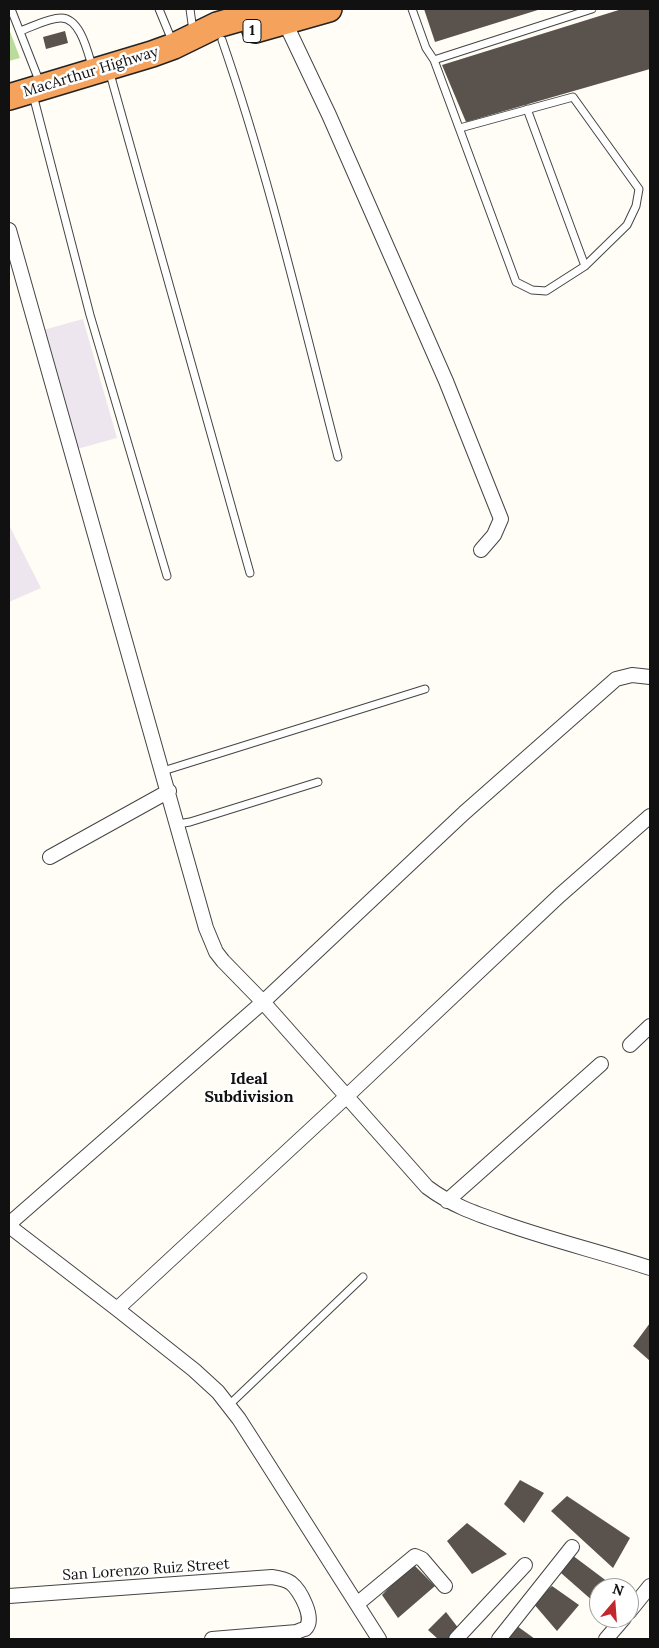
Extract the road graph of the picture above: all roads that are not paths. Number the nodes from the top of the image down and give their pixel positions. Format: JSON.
{"nodes":[{"id":1,"x":10,"y":9,"type":"edge"},
{"id":2,"x":159,"y":9,"type":"edge"},
{"id":3,"x":190,"y":9,"type":"edge"},
{"id":4,"x":329,"y":9,"type":"edge"},
{"id":5,"x":412,"y":9,"type":"edge"},
{"id":6,"x":592,"y":9,"type":"edge"},
{"id":7,"x":279,"y":13,"type":"edge"},
{"id":8,"x":20,"y":31,"type":"junction"},
{"id":9,"x":222,"y":40,"type":"junction"},
{"id":10,"x":184,"y":41,"type":"junction"},
{"id":11,"x":434,"y":60,"type":"junction"},
{"id":12,"x":101,"y":70,"type":"junction"},
{"id":13,"x":28,"y":92,"type":"edge"},
{"id":14,"x":527,"y":109,"type":"junction"},
{"id":15,"x":460,"y":128,"type":"junction"},
{"id":16,"x":9,"y":230,"type":"edge"},
{"id":17,"x":585,"y":266,"type":"junction"},
{"id":18,"x":338,"y":457,"type":"dead end"},
{"id":19,"x":480,"y":550,"type":"dead end"},
{"id":20,"x":250,"y":573,"type":"dead end"},
{"id":21,"x":167,"y":576,"type":"dead end"},
{"id":22,"x":650,"y":677,"type":"edge"},
{"id":23,"x":425,"y":689,"type":"dead end"},
{"id":24,"x":163,"y":771,"type":"junction"},
{"id":25,"x":318,"y":782,"type":"dead end"},
{"id":26,"x":169,"y":791,"type":"junction"},
{"id":27,"x":650,"y":816,"type":"edge"},
{"id":28,"x":178,"y":824,"type":"junction"},
{"id":29,"x":50,"y":857,"type":"dead end"},
{"id":30,"x":263,"y":1002,"type":"junction"},
{"id":31,"x":650,"y":1026,"type":"edge"},
{"id":32,"x":630,"y":1045,"type":"dead end"},
{"id":33,"x":601,"y":1064,"type":"dead end"},
{"id":34,"x":347,"y":1096,"type":"junction"},
{"id":35,"x":447,"y":1201,"type":"junction"},
{"id":36,"x":9,"y":1225,"type":"edge"},
{"id":37,"x":650,"y":1268,"type":"edge"},
{"id":38,"x":362,"y":1277,"type":"dead end"},
{"id":39,"x":117,"y":1309,"type":"junction"},
{"id":40,"x":229,"y":1405,"type":"junction"},
{"id":41,"x":572,"y":1547,"type":"dead end"},
{"id":42,"x":525,"y":1565,"type":"dead end"},
{"id":43,"x":445,"y":1586,"type":"dead end"},
{"id":44,"x":650,"y":1586,"type":"edge"},
{"id":45,"x":9,"y":1596,"type":"edge"},
{"id":46,"x":639,"y":1600,"type":"edge"},
{"id":47,"x":357,"y":1604,"type":"junction"},
{"id":48,"x":615,"y":1628,"type":"edge"},
{"id":49,"x":212,"y":1639,"type":"edge"},
{"id":50,"x":379,"y":1639,"type":"edge"},
{"id":51,"x":456,"y":1639,"type":"edge"},
{"id":52,"x":499,"y":1639,"type":"edge"},
{"id":53,"x":606,"y":1639,"type":"edge"}],
"edges":[{"from":1,"to":8,"type":"lane"},
{"from":2,"to":10,"type":"lane"},
{"from":3,"to":10,"type":"lane"},
{"from":4,"to":7,"type":"highway","name":"MacArthur Highway","number":"1"},
{"from":5,"to":11,"type":"lane"},
{"from":6,"to":11,"type":"lane"},
{"from":7,"to":9,"type":"highway","name":"MacArthur Highway","number":"1"},
{"from":7,"to":10,"type":"highway","name":"MacArthur Highway","number":"1"},
{"from":7,"to":19,"type":"street"},
{"from":8,"to":12,"type":"lane"},
{"from":8,"to":13,"type":"lane"},
{"from":9,"to":10,"type":"highway","name":"MacArthur Highway","number":"1"},
{"from":9,"to":18,"type":"lane"},
{"from":10,"to":12,"type":"highway","name":"MacArthur Highway","number":"1"},
{"from":11,"to":15,"type":"lane"},
{"from":12,"to":13,"type":"highway","name":"MacArthur Highway","number":"1"},
{"from":12,"to":20,"type":"lane"},
{"from":13,"to":21,"type":"lane"},
{"from":14,"to":15,"type":"lane"},
{"from":14,"to":17,"type":"lane"},
{"from":14,"to":17,"type":"lane"},
{"from":15,"to":17,"type":"lane"},
{"from":16,"to":24,"type":"street"},
{"from":22,"to":30,"type":"street"},
{"from":23,"to":24,"type":"lane"},
{"from":24,"to":26,"type":"street"},
{"from":25,"to":28,"type":"lane"},
{"from":26,"to":28,"type":"street"},
{"from":26,"to":29,"type":"street"},
{"from":27,"to":34,"type":"street"},
{"from":28,"to":30,"type":"street"},
{"from":30,"to":34,"type":"street"},
{"from":30,"to":36,"type":"street"},
{"from":31,"to":32,"type":"street"},
{"from":33,"to":35,"type":"street"},
{"from":34,"to":35,"type":"street"},
{"from":34,"to":39,"type":"street"},
{"from":35,"to":37,"type":"street"},
{"from":36,"to":39,"type":"street"},
{"from":38,"to":40,"type":"lane"},
{"from":39,"to":40,"type":"street"},
{"from":40,"to":47,"type":"street"},
{"from":41,"to":52,"type":"street"},
{"from":42,"to":51,"type":"street"},
{"from":43,"to":47,"type":"street"},
{"from":44,"to":46,"type":"street"},
{"from":45,"to":49,"type":"street","name":"San Lorenzo Ruiz Street"},
{"from":47,"to":50,"type":"street"},
{"from":48,"to":53,"type":"street"}]}
